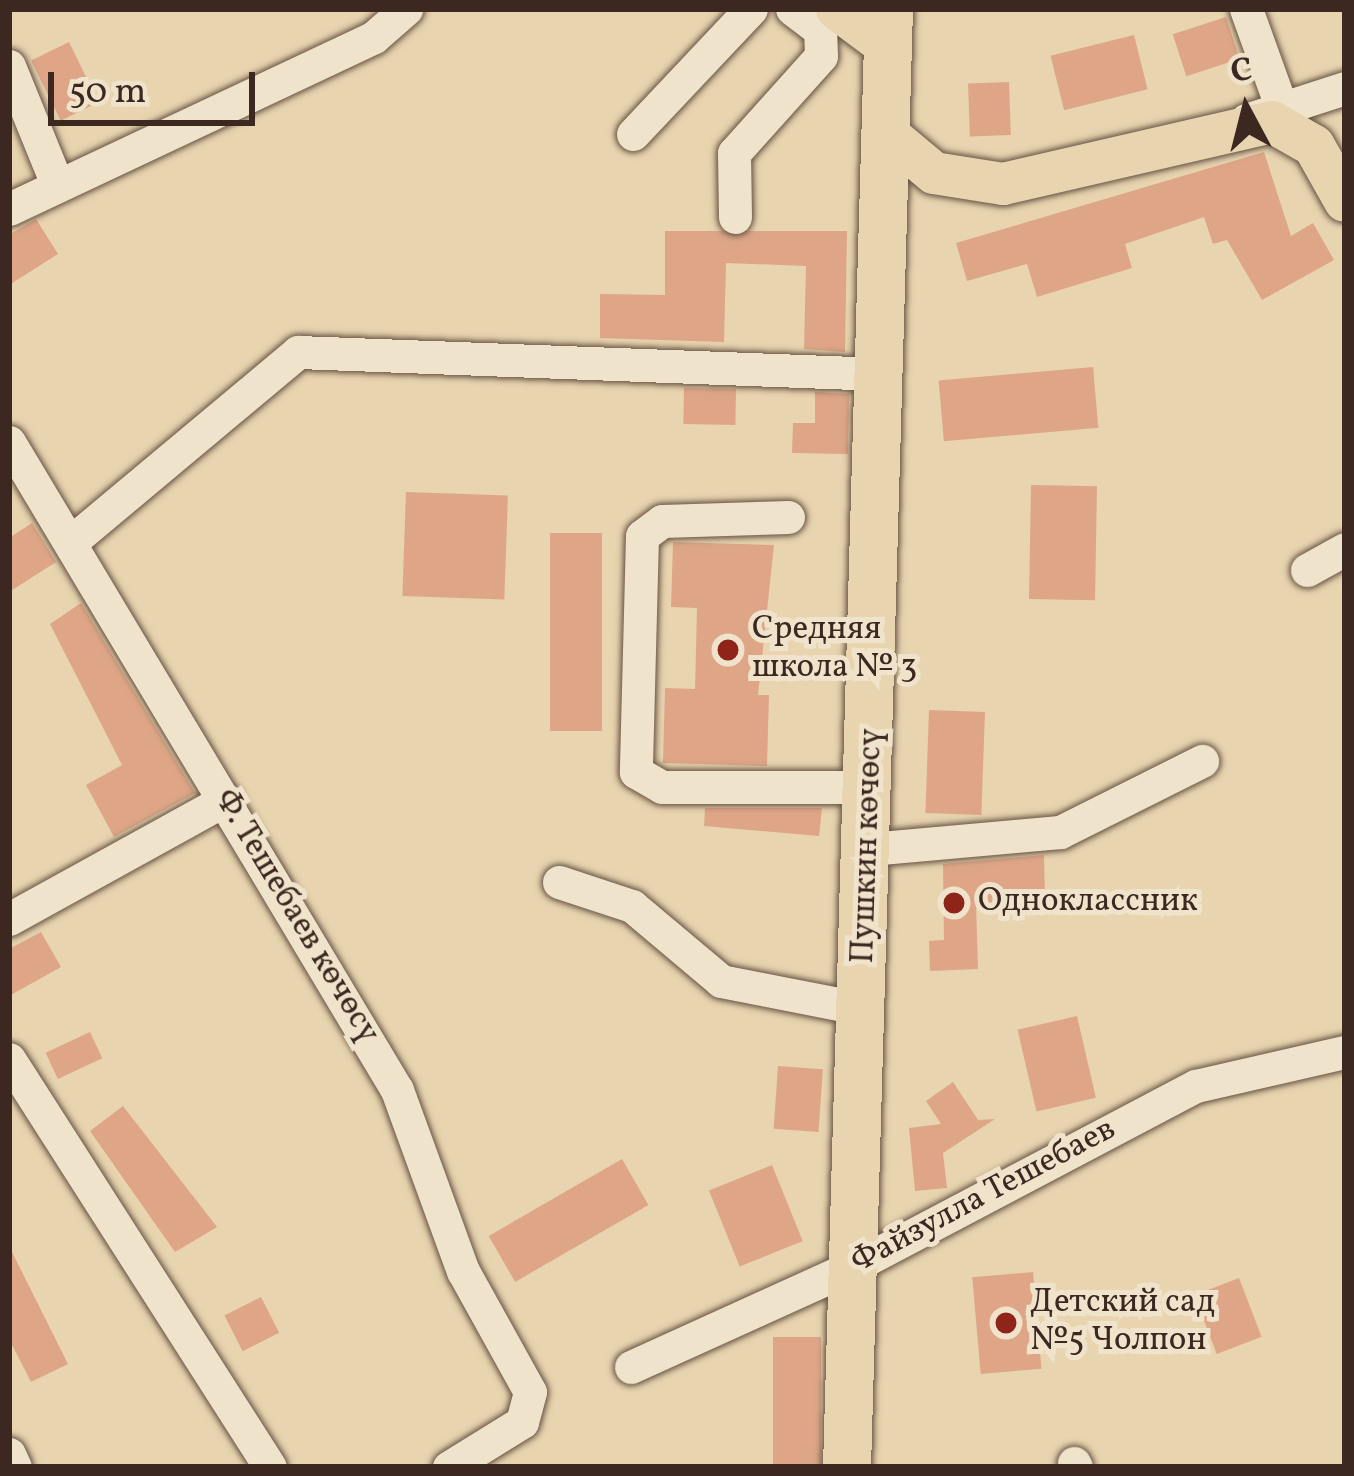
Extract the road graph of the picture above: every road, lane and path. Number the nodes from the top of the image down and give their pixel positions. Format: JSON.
{"nodes":[{"id":1,"x":406,"y":9,"type":"edge"},
{"id":2,"x":751,"y":9,"type":"edge"},
{"id":3,"x":792,"y":9,"type":"edge"},
{"id":4,"x":837,"y":9,"type":"edge"},
{"id":5,"x":1246,"y":9,"type":"edge"},
{"id":6,"x":364,"y":23,"type":"edge"},
{"id":7,"x":888,"y":28,"type":"edge"},
{"id":8,"x":9,"y":66,"type":"edge"},
{"id":9,"x":1345,"y":88,"type":"edge"},
{"id":10,"x":1282,"y":109,"type":"junction"},
{"id":11,"x":1239,"y":123,"type":"junction"},
{"id":12,"x":885,"y":132,"type":"junction"},
{"id":13,"x":632,"y":134,"type":"dead end"},
{"id":14,"x":56,"y":182,"type":"junction"},
{"id":15,"x":1345,"y":201,"type":"edge"},
{"id":16,"x":9,"y":209,"type":"edge"},
{"id":17,"x":735,"y":217,"type":"dead end"},
{"id":18,"x":882,"y":374,"type":"junction"},
{"id":19,"x":9,"y":442,"type":"edge"},
{"id":20,"x":788,"y":517,"type":"dead end"},
{"id":21,"x":72,"y":541,"type":"junction"},
{"id":22,"x":1345,"y":549,"type":"edge"},
{"id":23,"x":1307,"y":570,"type":"dead end"},
{"id":24,"x":1202,"y":761,"type":"dead end"},
{"id":25,"x":872,"y":787,"type":"junction"},
{"id":26,"x":225,"y":800,"type":"junction"},
{"id":27,"x":869,"y":849,"type":"junction"},
{"id":28,"x":559,"y":882,"type":"dead end"},
{"id":29,"x":9,"y":919,"type":"edge"},
{"id":30,"x":864,"y":1009,"type":"junction"},
{"id":31,"x":1345,"y":1052,"type":"edge"},
{"id":32,"x":9,"y":1059,"type":"edge"},
{"id":33,"x":856,"y":1265,"type":"junction"},
{"id":34,"x":631,"y":1367,"type":"dead end"},
{"id":35,"x":9,"y":1454,"type":"edge"},
{"id":36,"x":15,"y":1467,"type":"edge"},
{"id":37,"x":270,"y":1467,"type":"edge"},
{"id":38,"x":449,"y":1467,"type":"edge"},
{"id":39,"x":847,"y":1467,"type":"edge"}],
"edges":[{"from":1,"to":6,"type":"street"},
{"from":2,"to":13,"type":"street"},
{"from":3,"to":17,"type":"street"},
{"from":4,"to":7,"type":"main road"},
{"from":5,"to":10,"type":"street"},
{"from":6,"to":14,"type":"street"},
{"from":7,"to":12,"type":"highway","name":"Пушкин көчөсү"},
{"from":8,"to":14,"type":"street"},
{"from":9,"to":10,"type":"street"},
{"from":10,"to":11,"type":"street"},
{"from":11,"to":12,"type":"main road"},
{"from":11,"to":15,"type":"main road"},
{"from":12,"to":18,"type":"highway","name":"Пушкин көчөсү"},
{"from":14,"to":16,"type":"street"},
{"from":18,"to":21,"type":"street"},
{"from":18,"to":25,"type":"highway","name":"Пушкин көчөсү"},
{"from":19,"to":21,"type":"street","name":"Ф. Тешебаев көчөсү"},
{"from":20,"to":25,"type":"street"},
{"from":21,"to":26,"type":"street","name":"Ф. Тешебаев көчөсү"},
{"from":22,"to":23,"type":"street"},
{"from":24,"to":27,"type":"street"},
{"from":25,"to":27,"type":"highway","name":"Пушкин көчөсү"},
{"from":26,"to":29,"type":"street"},
{"from":26,"to":38,"type":"street","name":"Ф. Тешебаев көчөсү"},
{"from":27,"to":30,"type":"highway","name":"Пушкин көчөсү"},
{"from":28,"to":30,"type":"street"},
{"from":30,"to":33,"type":"highway","name":"Пушкин көчөсү"},
{"from":31,"to":33,"type":"street","name":"Файзулла Тешебаев"},
{"from":32,"to":37,"type":"street"},
{"from":33,"to":34,"type":"street","name":"Файзулла Тешебаев"},
{"from":33,"to":39,"type":"highway","name":"Пушкин көчөсү"},
{"from":35,"to":36,"type":"street"}]}
